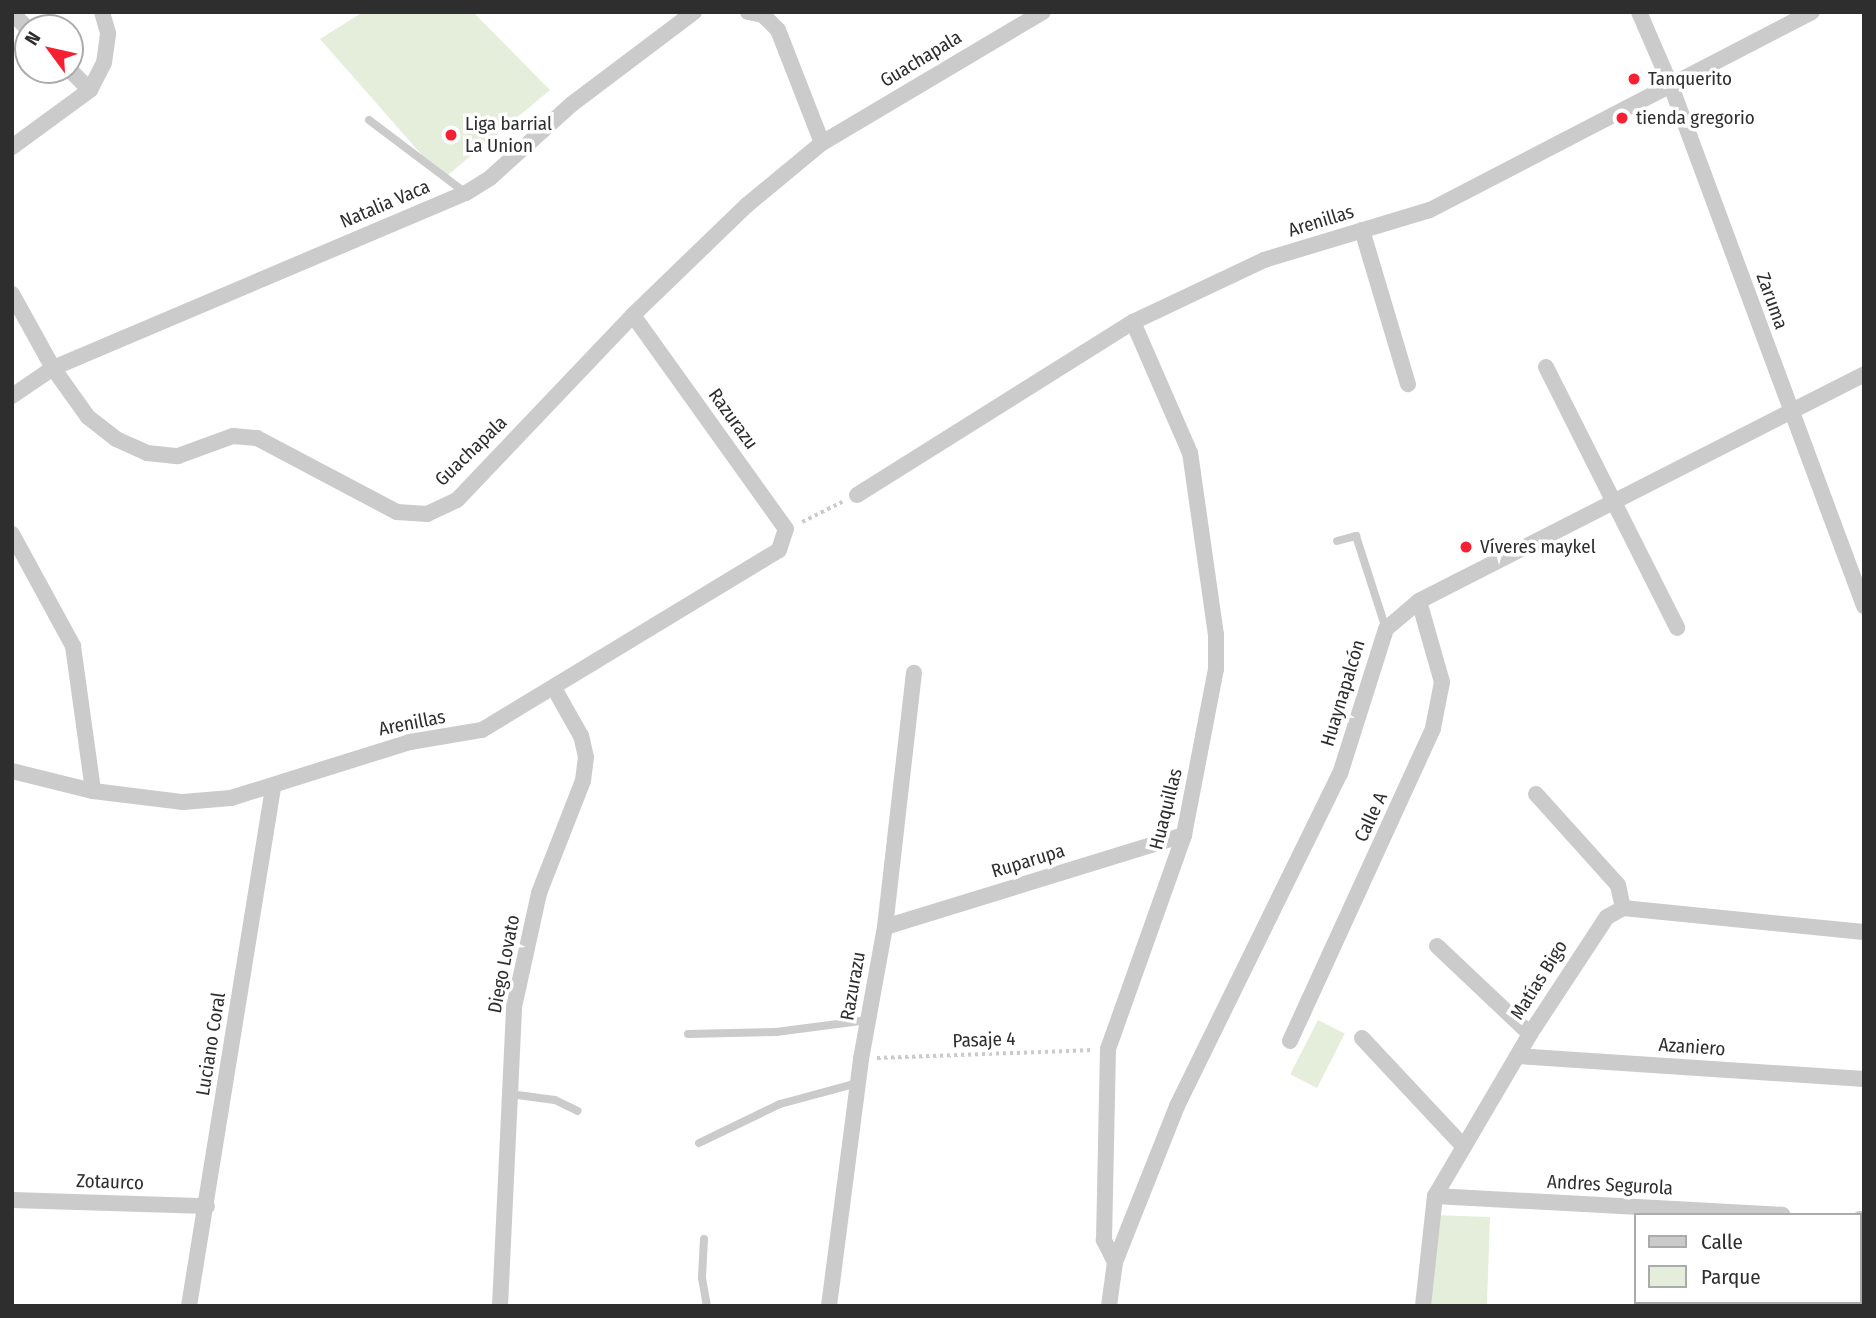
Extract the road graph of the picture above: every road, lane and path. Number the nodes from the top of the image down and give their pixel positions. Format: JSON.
{"nodes":[{"id":1,"x":102,"y":12,"type":"edge"},
{"id":2,"x":694,"y":12,"type":"edge"},
{"id":3,"x":748,"y":12,"type":"edge"},
{"id":4,"x":1639,"y":12,"type":"edge"},
{"id":5,"x":1812,"y":12,"type":"edge"},
{"id":6,"x":1037,"y":14,"type":"edge"},
{"id":7,"x":84,"y":84,"type":"edge"},
{"id":8,"x":1671,"y":86,"type":"junction"},
{"id":9,"x":90,"y":90,"type":"junction"},
{"id":10,"x":369,"y":120,"type":"dead end"},
{"id":11,"x":822,"y":142,"type":"junction"},
{"id":12,"x":12,"y":148,"type":"edge"},
{"id":13,"x":466,"y":193,"type":"junction"},
{"id":14,"x":1362,"y":230,"type":"junction"},
{"id":15,"x":12,"y":293,"type":"edge"},
{"id":16,"x":633,"y":315,"type":"junction"},
{"id":17,"x":1133,"y":323,"type":"junction"},
{"id":18,"x":1546,"y":367,"type":"dead end"},
{"id":19,"x":53,"y":368,"type":"junction"},
{"id":20,"x":1864,"y":374,"type":"edge"},
{"id":21,"x":1408,"y":384,"type":"dead end"},
{"id":22,"x":12,"y":396,"type":"edge"},
{"id":23,"x":1790,"y":412,"type":"junction"},
{"id":24,"x":857,"y":495,"type":"joint"},
{"id":25,"x":1612,"y":504,"type":"junction"},
{"id":26,"x":786,"y":529,"type":"junction"},
{"id":27,"x":12,"y":534,"type":"edge"},
{"id":28,"x":1337,"y":541,"type":"dead end"},
{"id":29,"x":1419,"y":601,"type":"junction"},
{"id":30,"x":1864,"y":606,"type":"edge"},
{"id":31,"x":1677,"y":628,"type":"dead end"},
{"id":32,"x":1386,"y":629,"type":"junction"},
{"id":33,"x":914,"y":673,"type":"dead end"},
{"id":34,"x":554,"y":688,"type":"junction"},
{"id":35,"x":12,"y":771,"type":"edge"},
{"id":36,"x":273,"y":788,"type":"junction"},
{"id":37,"x":93,"y":791,"type":"junction"},
{"id":38,"x":1536,"y":794,"type":"dead end"},
{"id":39,"x":1184,"y":835,"type":"junction"},
{"id":40,"x":1623,"y":908,"type":"junction"},
{"id":41,"x":885,"y":928,"type":"junction"},
{"id":42,"x":1864,"y":932,"type":"edge"},
{"id":43,"x":1437,"y":946,"type":"dead end"},
{"id":44,"x":868,"y":1020,"type":"junction"},
{"id":45,"x":688,"y":1034,"type":"dead end"},
{"id":46,"x":1530,"y":1034,"type":"junction"},
{"id":47,"x":1362,"y":1038,"type":"dead end"},
{"id":48,"x":1290,"y":1041,"type":"dead end"},
{"id":49,"x":1108,"y":1049,"type":"junction"},
{"id":50,"x":1518,"y":1056,"type":"junction"},
{"id":51,"x":861,"y":1059,"type":"junction"},
{"id":52,"x":1864,"y":1079,"type":"edge"},
{"id":53,"x":858,"y":1083,"type":"junction"},
{"id":54,"x":509,"y":1094,"type":"junction"},
{"id":55,"x":578,"y":1111,"type":"dead end"},
{"id":56,"x":699,"y":1143,"type":"dead end"},
{"id":57,"x":1464,"y":1147,"type":"junction"},
{"id":58,"x":1435,"y":1196,"type":"junction"},
{"id":59,"x":12,"y":1200,"type":"edge"},
{"id":60,"x":207,"y":1206,"type":"junction"},
{"id":61,"x":1745,"y":1213,"type":"edge"},
{"id":62,"x":705,"y":1239,"type":"dead end"},
{"id":63,"x":1115,"y":1262,"type":"junction"},
{"id":64,"x":505,"y":1303,"type":"edge"},
{"id":65,"x":189,"y":1306,"type":"edge"},
{"id":66,"x":707,"y":1306,"type":"edge"},
{"id":67,"x":829,"y":1306,"type":"edge"},
{"id":68,"x":1109,"y":1306,"type":"edge"},
{"id":69,"x":1423,"y":1306,"type":"edge"}],
"edges":[{"from":1,"to":9,"type":"street"},
{"from":2,"to":13,"type":"street","name":"Natalia Vaca"},
{"from":3,"to":11,"type":"street"},
{"from":4,"to":8,"type":"street","name":"Zaruma"},
{"from":5,"to":8,"type":"street","name":"Arenillas"},
{"from":6,"to":11,"type":"street","name":"Guachapala"},
{"from":7,"to":9,"type":"street"},
{"from":8,"to":14,"type":"street","name":"Arenillas"},
{"from":8,"to":23,"type":"street","name":"Zaruma"},
{"from":9,"to":12,"type":"street"},
{"from":10,"to":13,"type":"lane"},
{"from":11,"to":16,"type":"street","name":"Guachapala"},
{"from":13,"to":19,"type":"street","name":"Natalia Vaca"},
{"from":14,"to":17,"type":"street","name":"Arenillas"},
{"from":14,"to":21,"type":"street"},
{"from":15,"to":19,"type":"street","name":"Guachapala"},
{"from":16,"to":19,"type":"street","name":"Guachapala"},
{"from":16,"to":26,"type":"street","name":"Razurazu"},
{"from":17,"to":24,"type":"street","name":"Arenillas"},
{"from":17,"to":39,"type":"street","name":"Huaquillas"},
{"from":18,"to":25,"type":"street"},
{"from":19,"to":22,"type":"street","name":"Natalia Vaca"},
{"from":20,"to":23,"type":"street","name":"Huaynapalcón"},
{"from":23,"to":25,"type":"street","name":"Huaynapalcón"},
{"from":23,"to":30,"type":"street","name":"Zaruma"},
{"from":24,"to":26,"type":"path"},
{"from":25,"to":29,"type":"street","name":"Huaynapalcón"},
{"from":25,"to":31,"type":"street"},
{"from":26,"to":34,"type":"street","name":"Arenillas"},
{"from":27,"to":37,"type":"street"},
{"from":28,"to":32,"type":"lane"},
{"from":29,"to":32,"type":"street","name":"Huaynapalcón"},
{"from":29,"to":48,"type":"street","name":"Calle A"},
{"from":32,"to":63,"type":"street","name":"Huaynapalcón"},
{"from":33,"to":41,"type":"street","name":"Razurazu"},
{"from":34,"to":36,"type":"street","name":"Arenillas"},
{"from":34,"to":54,"type":"street","name":"Diego Lovato"},
{"from":35,"to":37,"type":"street","name":"Arenillas"},
{"from":36,"to":37,"type":"street","name":"Arenillas"},
{"from":36,"to":60,"type":"street","name":"Luciano Coral"},
{"from":38,"to":40,"type":"street"},
{"from":39,"to":41,"type":"street","name":"Ruparupa"},
{"from":39,"to":49,"type":"street","name":"Huaquillas"},
{"from":40,"to":42,"type":"street"},
{"from":40,"to":46,"type":"street","name":"Matías Bigo"},
{"from":41,"to":44,"type":"street","name":"Razurazu"},
{"from":43,"to":46,"type":"street"},
{"from":44,"to":45,"type":"lane"},
{"from":44,"to":51,"type":"street","name":"Razurazu"},
{"from":46,"to":50,"type":"street","name":"Matías Bigo"},
{"from":47,"to":57,"type":"street"},
{"from":49,"to":51,"type":"path","name":"Pasaje 4"},
{"from":49,"to":63,"type":"street","name":"Huaquillas"},
{"from":50,"to":52,"type":"street","name":"Azaniero"},
{"from":50,"to":57,"type":"street","name":"Matías Bigo"},
{"from":51,"to":53,"type":"street","name":"Razurazu"},
{"from":53,"to":56,"type":"lane"},
{"from":53,"to":67,"type":"street","name":"Razurazu"},
{"from":54,"to":55,"type":"lane"},
{"from":54,"to":64,"type":"street","name":"Diego Lovato"},
{"from":57,"to":58,"type":"street","name":"Matías Bigo"},
{"from":58,"to":61,"type":"street","name":"Andres Segurola"},
{"from":58,"to":69,"type":"street","name":"Matías Bigo"},
{"from":59,"to":60,"type":"street","name":"Zotaurco"},
{"from":60,"to":65,"type":"street","name":"Luciano Coral"},
{"from":62,"to":66,"type":"lane"},
{"from":63,"to":68,"type":"street","name":"Huaquillas"}]}
